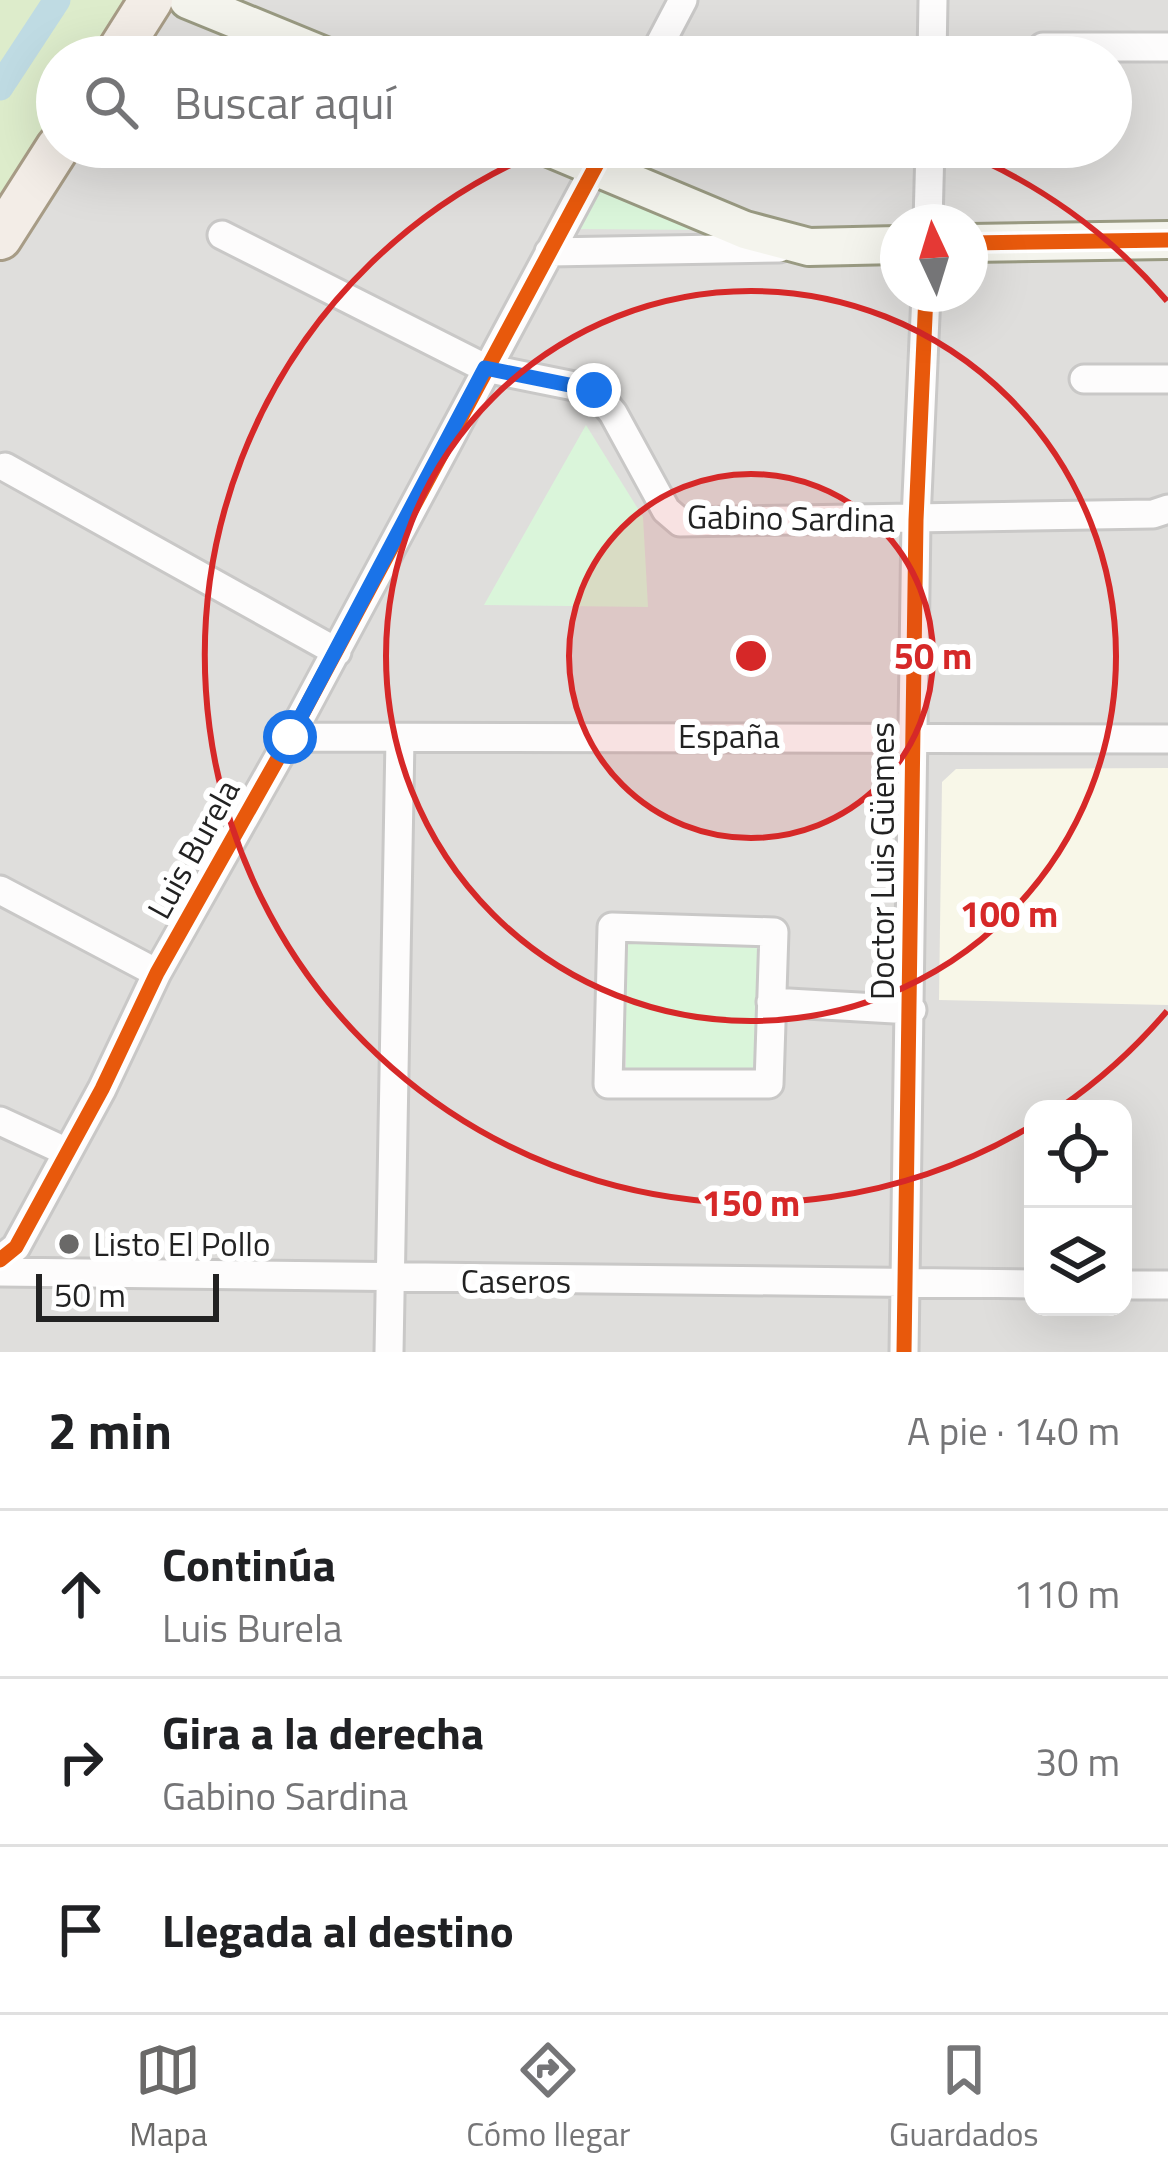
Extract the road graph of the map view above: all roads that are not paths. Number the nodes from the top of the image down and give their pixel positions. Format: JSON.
{"nodes":[{"id":1,"x":135,"y":0,"type":"edge"},
{"id":2,"x":151,"y":0,"type":"edge"},
{"id":3,"x":188,"y":0,"type":"edge"},
{"id":4,"x":683,"y":0,"type":"edge"},
{"id":5,"x":933,"y":0,"type":"edge"},
{"id":6,"x":112,"y":36,"type":"edge"},
{"id":7,"x":128,"y":36,"type":"edge"},
{"id":8,"x":276,"y":36,"type":"edge"},
{"id":9,"x":664,"y":36,"type":"edge"},
{"id":10,"x":932,"y":36,"type":"edge"},
{"id":11,"x":1132,"y":47,"type":"edge"},
{"id":12,"x":1168,"y":47,"type":"edge"},
{"id":13,"x":36,"y":158,"type":"edge"},
{"id":14,"x":45,"y":168,"type":"edge"},
{"id":15,"x":595,"y":168,"type":"edge"},
{"id":16,"x":623,"y":168,"type":"edge"},
{"id":17,"x":929,"y":168,"type":"edge"},
{"id":18,"x":928,"y":204,"type":"edge"},
{"id":19,"x":0,"y":216,"type":"edge"},
{"id":20,"x":222,"y":235,"type":"dead end"},
{"id":21,"x":0,"y":238,"type":"edge"},
{"id":22,"x":1168,"y":240,"type":"edge"},
{"id":23,"x":988,"y":243,"type":"edge"},
{"id":24,"x":880,"y":245,"type":"edge"},
{"id":25,"x":809,"y":247,"type":"junction"},
{"id":26,"x":549,"y":252,"type":"junction"},
{"id":27,"x":925,"y":312,"type":"edge"},
{"id":28,"x":485,"y":368,"type":"junction"},
{"id":29,"x":1168,"y":379,"type":"edge"},
{"id":30,"x":1084,"y":380,"type":"dead end"},
{"id":31,"x":5,"y":467,"type":"dead end"},
{"id":32,"x":1168,"y":509,"type":"edge"},
{"id":33,"x":916,"y":520,"type":"junction"},
{"id":34,"x":337,"y":652,"type":"junction"},
{"id":35,"x":913,"y":734,"type":"junction"},
{"id":36,"x":290,"y":737,"type":"junction"},
{"id":37,"x":400,"y":738,"type":"junction"},
{"id":38,"x":1168,"y":739,"type":"edge"},
{"id":39,"x":0,"y":890,"type":"edge"},
{"id":40,"x":157,"y":973,"type":"junction"},
{"id":41,"x":771,"y":1002,"type":"junction"},
{"id":42,"x":912,"y":1010,"type":"junction"},
{"id":43,"x":0,"y":1121,"type":"edge"},
{"id":44,"x":67,"y":1152,"type":"junction"},
{"id":45,"x":0,"y":1260,"type":"edge"},
{"id":46,"x":0,"y":1272,"type":"edge"},
{"id":47,"x":388,"y":1280,"type":"junction"},
{"id":48,"x":906,"y":1284,"type":"junction"},
{"id":49,"x":1024,"y":1285,"type":"edge"},
{"id":50,"x":1132,"y":1285,"type":"edge"},
{"id":51,"x":1168,"y":1285,"type":"edge"},
{"id":52,"x":389,"y":1352,"type":"edge"},
{"id":53,"x":904,"y":1352,"type":"edge"}],
"edges":[{"from":1,"to":6,"type":"main road"},
{"from":2,"to":7,"type":"main road"},
{"from":3,"to":8,"type":"main road"},
{"from":4,"to":9,"type":"street"},
{"from":5,"to":10,"type":"street"},
{"from":11,"to":12,"type":"street"},
{"from":13,"to":19,"type":"main road"},
{"from":14,"to":21,"type":"main road"},
{"from":15,"to":26,"type":"street","name":"Luis Burela"},
{"from":16,"to":25,"type":"main road"},
{"from":17,"to":18,"type":"street"},
{"from":20,"to":28,"type":"street"},
{"from":22,"to":23,"type":"main road"},
{"from":24,"to":25,"type":"main road"},
{"from":25,"to":26,"type":"street"},
{"from":26,"to":28,"type":"street","name":"Luis Burela"},
{"from":27,"to":33,"type":"street","name":"Doctor Luis Güemes"},
{"from":28,"to":33,"type":"street","name":"Gabino Sardina"},
{"from":28,"to":34,"type":"street","name":"Luis Burela"},
{"from":29,"to":30,"type":"street"},
{"from":31,"to":34,"type":"street"},
{"from":32,"to":33,"type":"street","name":"Gabino Sardina"},
{"from":33,"to":35,"type":"street","name":"Doctor Luis Güemes"},
{"from":34,"to":36,"type":"street","name":"Luis Burela"},
{"from":35,"to":37,"type":"street","name":"España"},
{"from":35,"to":38,"type":"street","name":"España"},
{"from":35,"to":42,"type":"street","name":"Doctor Luis Güemes"},
{"from":36,"to":37,"type":"street","name":"España"},
{"from":36,"to":40,"type":"street","name":"Luis Burela"},
{"from":37,"to":47,"type":"street"},
{"from":39,"to":40,"type":"street"},
{"from":40,"to":44,"type":"street","name":"Luis Burela"},
{"from":41,"to":41,"type":"street"},
{"from":41,"to":42,"type":"street"},
{"from":42,"to":48,"type":"street","name":"Doctor Luis Güemes"},
{"from":43,"to":44,"type":"street"},
{"from":44,"to":45,"type":"street","name":"Luis Burela"},
{"from":46,"to":47,"type":"street","name":"Caseros"},
{"from":47,"to":48,"type":"street","name":"Caseros"},
{"from":47,"to":52,"type":"street"},
{"from":48,"to":49,"type":"street","name":"Caseros"},
{"from":48,"to":53,"type":"street","name":"Doctor Luis Güemes"},
{"from":50,"to":51,"type":"street"}]}
